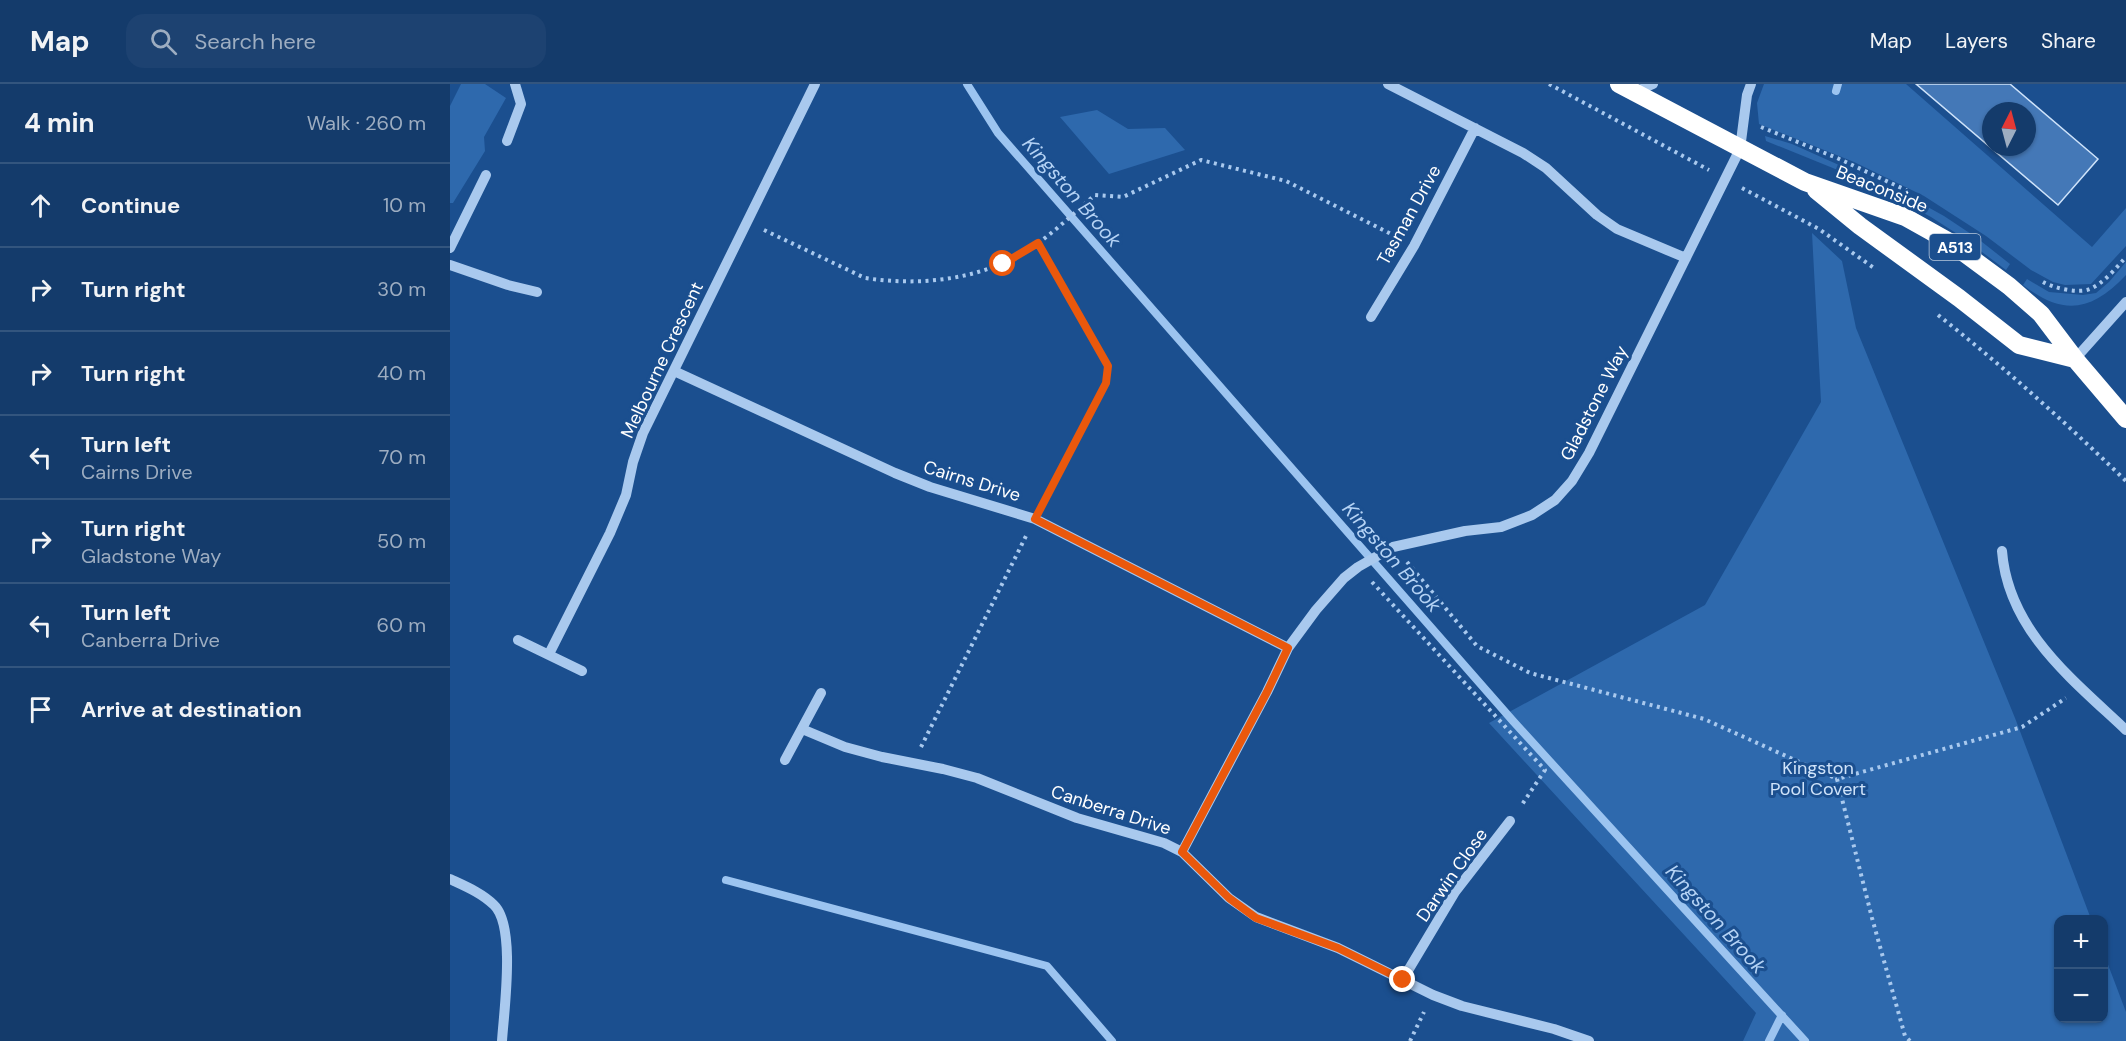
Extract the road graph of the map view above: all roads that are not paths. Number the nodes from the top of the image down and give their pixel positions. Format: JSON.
{"nodes":[{"id":1,"x":514,"y":84,"type":"edge"},
{"id":2,"x":815,"y":84,"type":"edge"},
{"id":3,"x":1388,"y":84,"type":"edge"},
{"id":4,"x":1653,"y":84,"type":"edge"},
{"id":5,"x":1751,"y":84,"type":"edge"},
{"id":6,"x":1627,"y":88,"type":"edge"},
{"id":7,"x":1475,"y":128,"type":"junction"},
{"id":8,"x":507,"y":141,"type":"dead end"},
{"id":9,"x":1740,"y":149,"type":"junction"},
{"id":10,"x":486,"y":175,"type":"dead end"},
{"id":11,"x":1805,"y":182,"type":"junction"},
{"id":12,"x":450,"y":248,"type":"edge"},
{"id":13,"x":1686,"y":258,"type":"junction"},
{"id":14,"x":450,"y":265,"type":"edge"},
{"id":15,"x":537,"y":292,"type":"dead end"},
{"id":16,"x":2126,"y":302,"type":"edge"},
{"id":17,"x":1371,"y":317,"type":"dead end"},
{"id":18,"x":2075,"y":358,"type":"junction"},
{"id":19,"x":674,"y":371,"type":"junction"},
{"id":20,"x":2126,"y":419,"type":"edge"},
{"id":21,"x":2002,"y":551,"type":"dead end"},
{"id":22,"x":518,"y":640,"type":"dead end"},
{"id":23,"x":1288,"y":648,"type":"junction"},
{"id":24,"x":549,"y":654,"type":"junction"},
{"id":25,"x":582,"y":671,"type":"dead end"},
{"id":26,"x":821,"y":693,"type":"dead end"},
{"id":27,"x":802,"y":729,"type":"junction"},
{"id":28,"x":2126,"y":730,"type":"edge"},
{"id":29,"x":785,"y":760,"type":"dead end"},
{"id":30,"x":1510,"y":821,"type":"road end"},
{"id":31,"x":1182,"y":852,"type":"junction"},
{"id":32,"x":450,"y":879,"type":"edge"},
{"id":33,"x":1403,"y":980,"type":"junction"},
{"id":34,"x":502,"y":1041,"type":"edge"},
{"id":35,"x":1589,"y":1041,"type":"edge"}],
"edges":[{"from":1,"to":8,"type":"street"},
{"from":2,"to":19,"type":"street","name":"Melbourne Crescent"},
{"from":3,"to":7,"type":"street"},
{"from":4,"to":6,"type":"street"},
{"from":5,"to":9,"type":"street","name":"Gladstone Way"},
{"from":6,"to":9,"type":"highway","name":"Beaconside","number":"A513"},
{"from":7,"to":13,"type":"street"},
{"from":7,"to":17,"type":"street","name":"Tasman Drive"},
{"from":9,"to":11,"type":"highway","name":"Beaconside","number":"A513"},
{"from":9,"to":13,"type":"street","name":"Gladstone Way"},
{"from":10,"to":12,"type":"street"},
{"from":11,"to":18,"type":"highway","name":"Beaconside","number":"A513"},
{"from":11,"to":18,"type":"highway","name":"Beaconside","number":"A513"},
{"from":13,"to":23,"type":"street","name":"Gladstone Way"},
{"from":14,"to":15,"type":"street"},
{"from":16,"to":18,"type":"street"},
{"from":18,"to":20,"type":"highway","name":"Beaconside","number":"A513"},
{"from":19,"to":23,"type":"street","name":"Cairns Drive"},
{"from":19,"to":24,"type":"street","name":"Melbourne Crescent"},
{"from":21,"to":28,"type":"street"},
{"from":22,"to":24,"type":"street"},
{"from":23,"to":31,"type":"street","name":"Gladstone Way"},
{"from":24,"to":25,"type":"street"},
{"from":26,"to":27,"type":"street"},
{"from":27,"to":29,"type":"street"},
{"from":27,"to":31,"type":"street","name":"Canberra Drive"},
{"from":30,"to":33,"type":"street","name":"Darwin Close"},
{"from":31,"to":33,"type":"street","name":"Canberra Drive"},
{"from":32,"to":34,"type":"street"},
{"from":33,"to":35,"type":"street","name":"Canberra Drive"}]}
